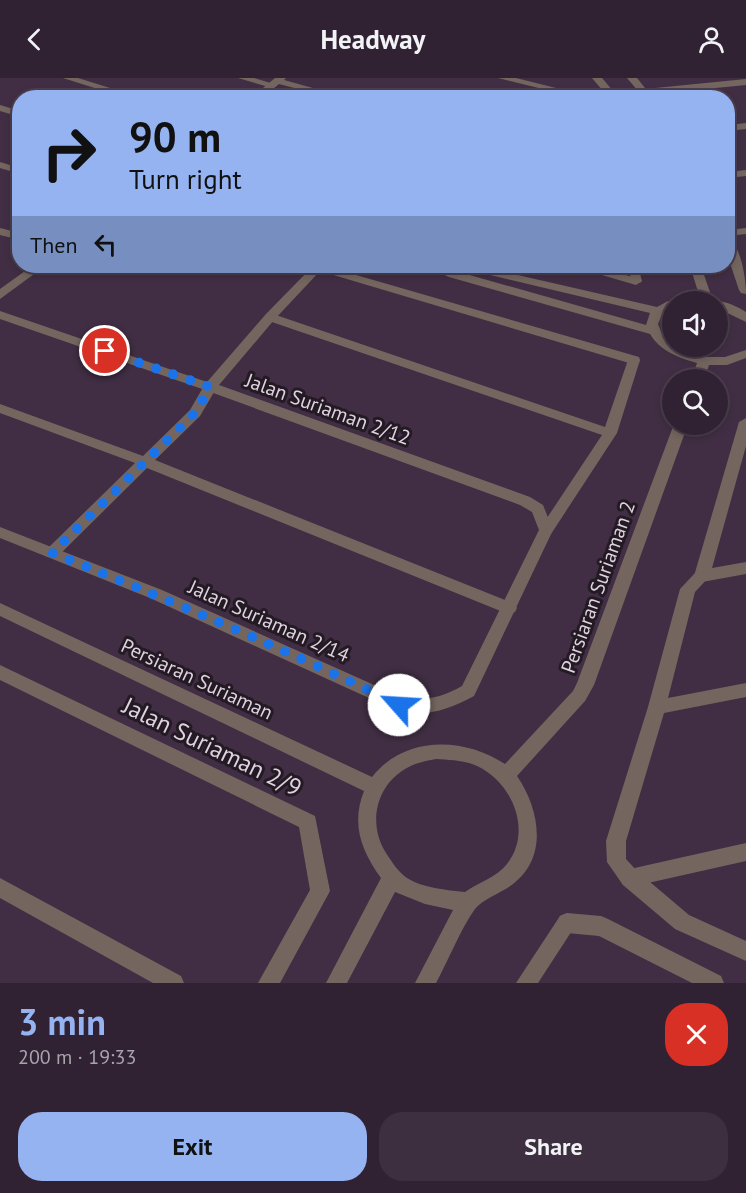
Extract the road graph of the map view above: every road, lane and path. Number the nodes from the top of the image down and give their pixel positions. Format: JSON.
{"nodes":[{"id":1,"x":68,"y":78,"type":"edge"},
{"id":2,"x":243,"y":78,"type":"edge"},
{"id":3,"x":503,"y":78,"type":"edge"},
{"id":4,"x":545,"y":78,"type":"edge"},
{"id":5,"x":597,"y":78,"type":"edge"},
{"id":6,"x":632,"y":78,"type":"edge"},
{"id":7,"x":277,"y":81,"type":"edge"},
{"id":8,"x":746,"y":82,"type":"edge"},
{"id":9,"x":555,"y":89,"type":"joint"},
{"id":10,"x":110,"y":90,"type":"edge"},
{"id":11,"x":313,"y":90,"type":"edge"},
{"id":12,"x":608,"y":90,"type":"edge"},
{"id":13,"x":643,"y":90,"type":"edge"},
{"id":14,"x":685,"y":90,"type":"edge"},
{"id":15,"x":735,"y":261,"type":"edge"},
{"id":16,"x":30,"y":273,"type":"edge"},
{"id":17,"x":312,"y":273,"type":"edge"},
{"id":18,"x":342,"y":273,"type":"edge"},
{"id":19,"x":448,"y":273,"type":"edge"},
{"id":20,"x":495,"y":273,"type":"edge"},
{"id":21,"x":609,"y":273,"type":"edge"},
{"id":22,"x":634,"y":273,"type":"edge"},
{"id":23,"x":697,"y":273,"type":"edge"},
{"id":24,"x":746,"y":290,"type":"edge"},
{"id":25,"x":703,"y":291,"type":"edge"},
{"id":26,"x":0,"y":296,"type":"edge"},
{"id":27,"x":728,"y":308,"type":"edge"},
{"id":28,"x":662,"y":309,"type":"edge"},
{"id":29,"x":659,"y":311,"type":"junction"},
{"id":30,"x":0,"y":315,"type":"edge"},
{"id":31,"x":270,"y":318,"type":"junction"},
{"id":32,"x":746,"y":318,"type":"edge"},
{"id":33,"x":653,"y":330,"type":"junction"},
{"id":34,"x":746,"y":354,"type":"edge"},
{"id":35,"x":704,"y":361,"type":"junction"},
{"id":36,"x":701,"y":369,"type":"edge"},
{"id":37,"x":210,"y":387,"type":"junction"},
{"id":38,"x":0,"y":408,"type":"edge"},
{"id":39,"x":746,"y":422,"type":"edge"},
{"id":40,"x":610,"y":433,"type":"junction"},
{"id":41,"x":677,"y":435,"type":"edge"},
{"id":42,"x":741,"y":459,"type":"edge"},
{"id":43,"x":146,"y":462,"type":"junction"},
{"id":44,"x":546,"y":530,"type":"junction"},
{"id":45,"x":0,"y":532,"type":"edge"},
{"id":46,"x":52,"y":553,"type":"junction"},
{"id":47,"x":746,"y":568,"type":"edge"},
{"id":48,"x":702,"y":576,"type":"junction"},
{"id":49,"x":508,"y":608,"type":"junction"},
{"id":50,"x":0,"y":609,"type":"edge"},
{"id":51,"x":0,"y":672,"type":"edge"},
{"id":52,"x":746,"y":690,"type":"edge"},
{"id":53,"x":657,"y":707,"type":"junction"},
{"id":54,"x":506,"y":776,"type":"junction"},
{"id":55,"x":375,"y":787,"type":"junction"},
{"id":56,"x":746,"y":852,"type":"edge"},
{"id":57,"x":392,"y":877,"type":"junction"},
{"id":58,"x":630,"y":878,"type":"junction"},
{"id":59,"x":0,"y":887,"type":"edge"},
{"id":60,"x":468,"y":902,"type":"junction"},
{"id":61,"x":746,"y":951,"type":"edge"},
{"id":62,"x":174,"y":983,"type":"edge"},
{"id":63,"x":268,"y":983,"type":"edge"},
{"id":64,"x":336,"y":983,"type":"edge"},
{"id":65,"x":425,"y":983,"type":"edge"},
{"id":66,"x":526,"y":983,"type":"edge"},
{"id":67,"x":714,"y":983,"type":"edge"}],
"edges":[{"from":1,"to":10,"type":"street"},
{"from":2,"to":7,"type":"street"},
{"from":3,"to":9,"type":"street"},
{"from":4,"to":9,"type":"street"},
{"from":5,"to":12,"type":"street"},
{"from":6,"to":13,"type":"street"},
{"from":7,"to":11,"type":"street"},
{"from":8,"to":14,"type":"street"},
{"from":15,"to":24,"type":"street"},
{"from":16,"to":26,"type":"street"},
{"from":17,"to":31,"type":"street"},
{"from":18,"to":40,"type":"street"},
{"from":19,"to":33,"type":"street"},
{"from":20,"to":29,"type":"street"},
{"from":21,"to":22,"type":"street"},
{"from":23,"to":25,"type":"street"},
{"from":27,"to":32,"type":"street"},
{"from":28,"to":29,"type":"street"},
{"from":29,"to":33,"type":"street"},
{"from":30,"to":37,"type":"street","name":"Jalan Suriaman 2/12"},
{"from":31,"to":37,"type":"street"},
{"from":31,"to":40,"type":"street"},
{"from":33,"to":35,"type":"street"},
{"from":34,"to":35,"type":"street"},
{"from":35,"to":36,"type":"street"},
{"from":37,"to":43,"type":"street"},
{"from":37,"to":44,"type":"street","name":"Jalan Suriaman 2/12"},
{"from":38,"to":43,"type":"street"},
{"from":39,"to":42,"type":"street"},
{"from":40,"to":44,"type":"street"},
{"from":41,"to":54,"type":"street","name":"Persiaran Suriaman 2"},
{"from":42,"to":48,"type":"street"},
{"from":43,"to":46,"type":"street"},
{"from":43,"to":49,"type":"street"},
{"from":44,"to":49,"type":"street"},
{"from":45,"to":46,"type":"street","name":"Jalan Suriaman 2/14"},
{"from":46,"to":49,"type":"street","name":"Jalan Suriaman 2/14"},
{"from":47,"to":48,"type":"street"},
{"from":48,"to":53,"type":"street"},
{"from":50,"to":55,"type":"street","name":"Persiaran Suriaman"},
{"from":51,"to":63,"type":"street","name":"Jalan Suriaman 2/9"},
{"from":52,"to":53,"type":"street"},
{"from":53,"to":58,"type":"street"},
{"from":54,"to":55,"type":"street"},
{"from":54,"to":60,"type":"street"},
{"from":55,"to":57,"type":"street"},
{"from":56,"to":58,"type":"street"},
{"from":57,"to":60,"type":"street"},
{"from":57,"to":64,"type":"street"},
{"from":58,"to":61,"type":"street"},
{"from":59,"to":62,"type":"street"},
{"from":60,"to":65,"type":"street"},
{"from":66,"to":67,"type":"street"}]}
